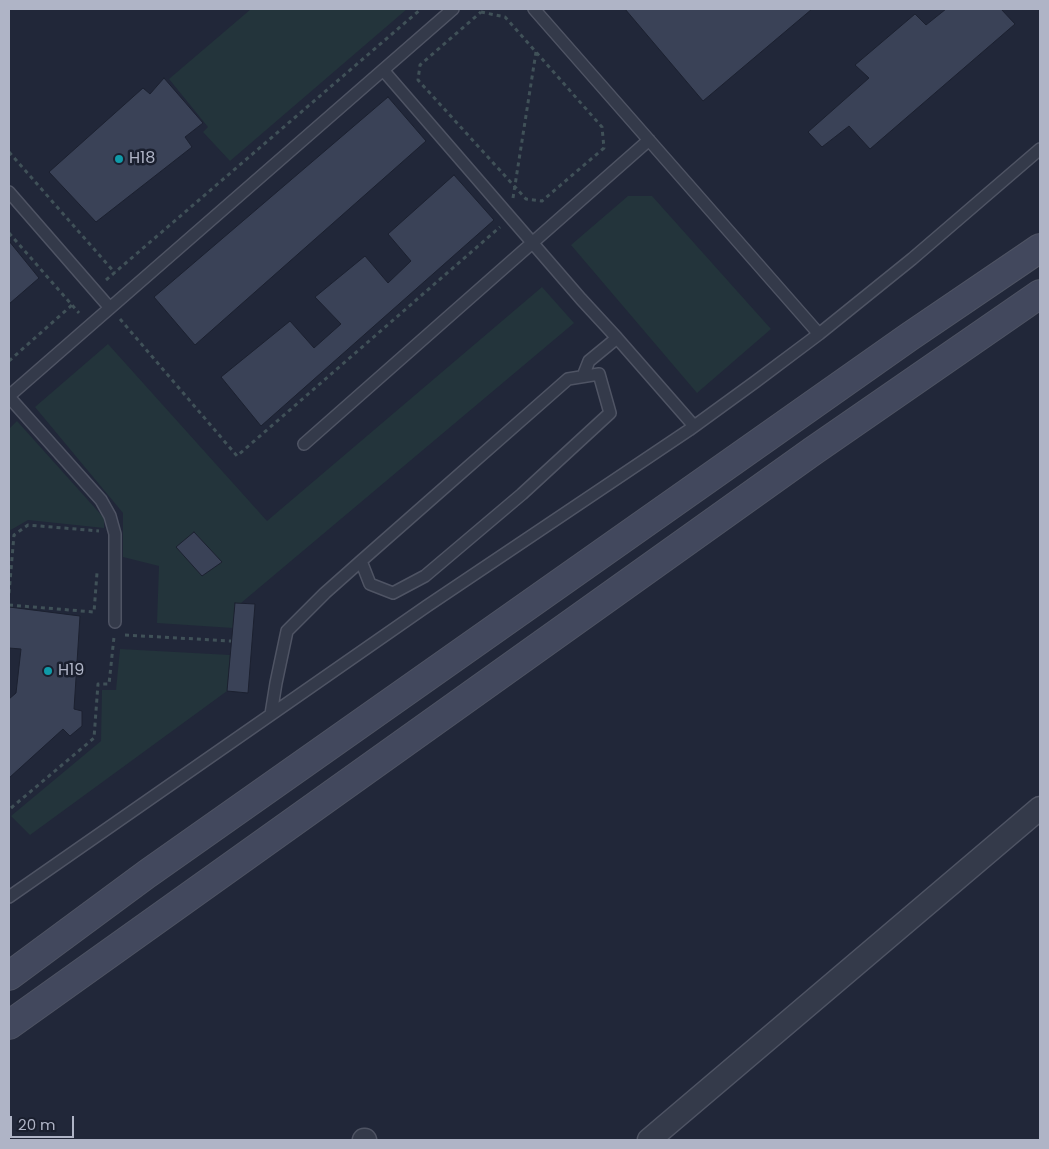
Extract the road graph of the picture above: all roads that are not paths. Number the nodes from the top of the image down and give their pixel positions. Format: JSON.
{"nodes":[{"id":1,"x":453,"y":9,"type":"edge"},
{"id":2,"x":534,"y":9,"type":"edge"},
{"id":3,"x":383,"y":70,"type":"junction"},
{"id":4,"x":649,"y":140,"type":"junction"},
{"id":5,"x":1040,"y":149,"type":"edge"},
{"id":6,"x":9,"y":192,"type":"edge"},
{"id":7,"x":532,"y":243,"type":"junction"},
{"id":8,"x":1040,"y":248,"type":"edge"},
{"id":9,"x":1040,"y":294,"type":"edge"},
{"id":10,"x":110,"y":308,"type":"junction"},
{"id":11,"x":819,"y":334,"type":"junction"},
{"id":12,"x":617,"y":338,"type":"junction"},
{"id":13,"x":583,"y":376,"type":"junction"},
{"id":14,"x":9,"y":397,"type":"edge"},
{"id":15,"x":694,"y":426,"type":"junction"},
{"id":16,"x":304,"y":444,"type":"dead end"},
{"id":17,"x":361,"y":561,"type":"junction"},
{"id":18,"x":116,"y":622,"type":"road end"},
{"id":19,"x":271,"y":714,"type":"junction"},
{"id":20,"x":1040,"y":808,"type":"edge"},
{"id":21,"x":9,"y":897,"type":"edge"},
{"id":22,"x":9,"y":976,"type":"edge"},
{"id":23,"x":9,"y":1025,"type":"edge"},
{"id":24,"x":649,"y":1140,"type":"edge"}],
"edges":[{"from":1,"to":3,"type":"lane"},
{"from":2,"to":4,"type":"lane"},
{"from":3,"to":7,"type":"lane"},
{"from":3,"to":10,"type":"lane"},
{"from":4,"to":7,"type":"lane"},
{"from":4,"to":11,"type":"lane"},
{"from":5,"to":11,"type":"lane"},
{"from":6,"to":10,"type":"lane"},
{"from":7,"to":12,"type":"lane"},
{"from":7,"to":16,"type":"lane"},
{"from":8,"to":22,"type":"main road"},
{"from":9,"to":23,"type":"main road"},
{"from":10,"to":14,"type":"lane"},
{"from":11,"to":15,"type":"lane"},
{"from":12,"to":13,"type":"lane"},
{"from":12,"to":15,"type":"lane"},
{"from":13,"to":17,"type":"lane"},
{"from":13,"to":17,"type":"lane"},
{"from":14,"to":18,"type":"lane"},
{"from":15,"to":19,"type":"lane"},
{"from":17,"to":19,"type":"lane"},
{"from":19,"to":21,"type":"lane"},
{"from":20,"to":24,"type":"street"}]}
